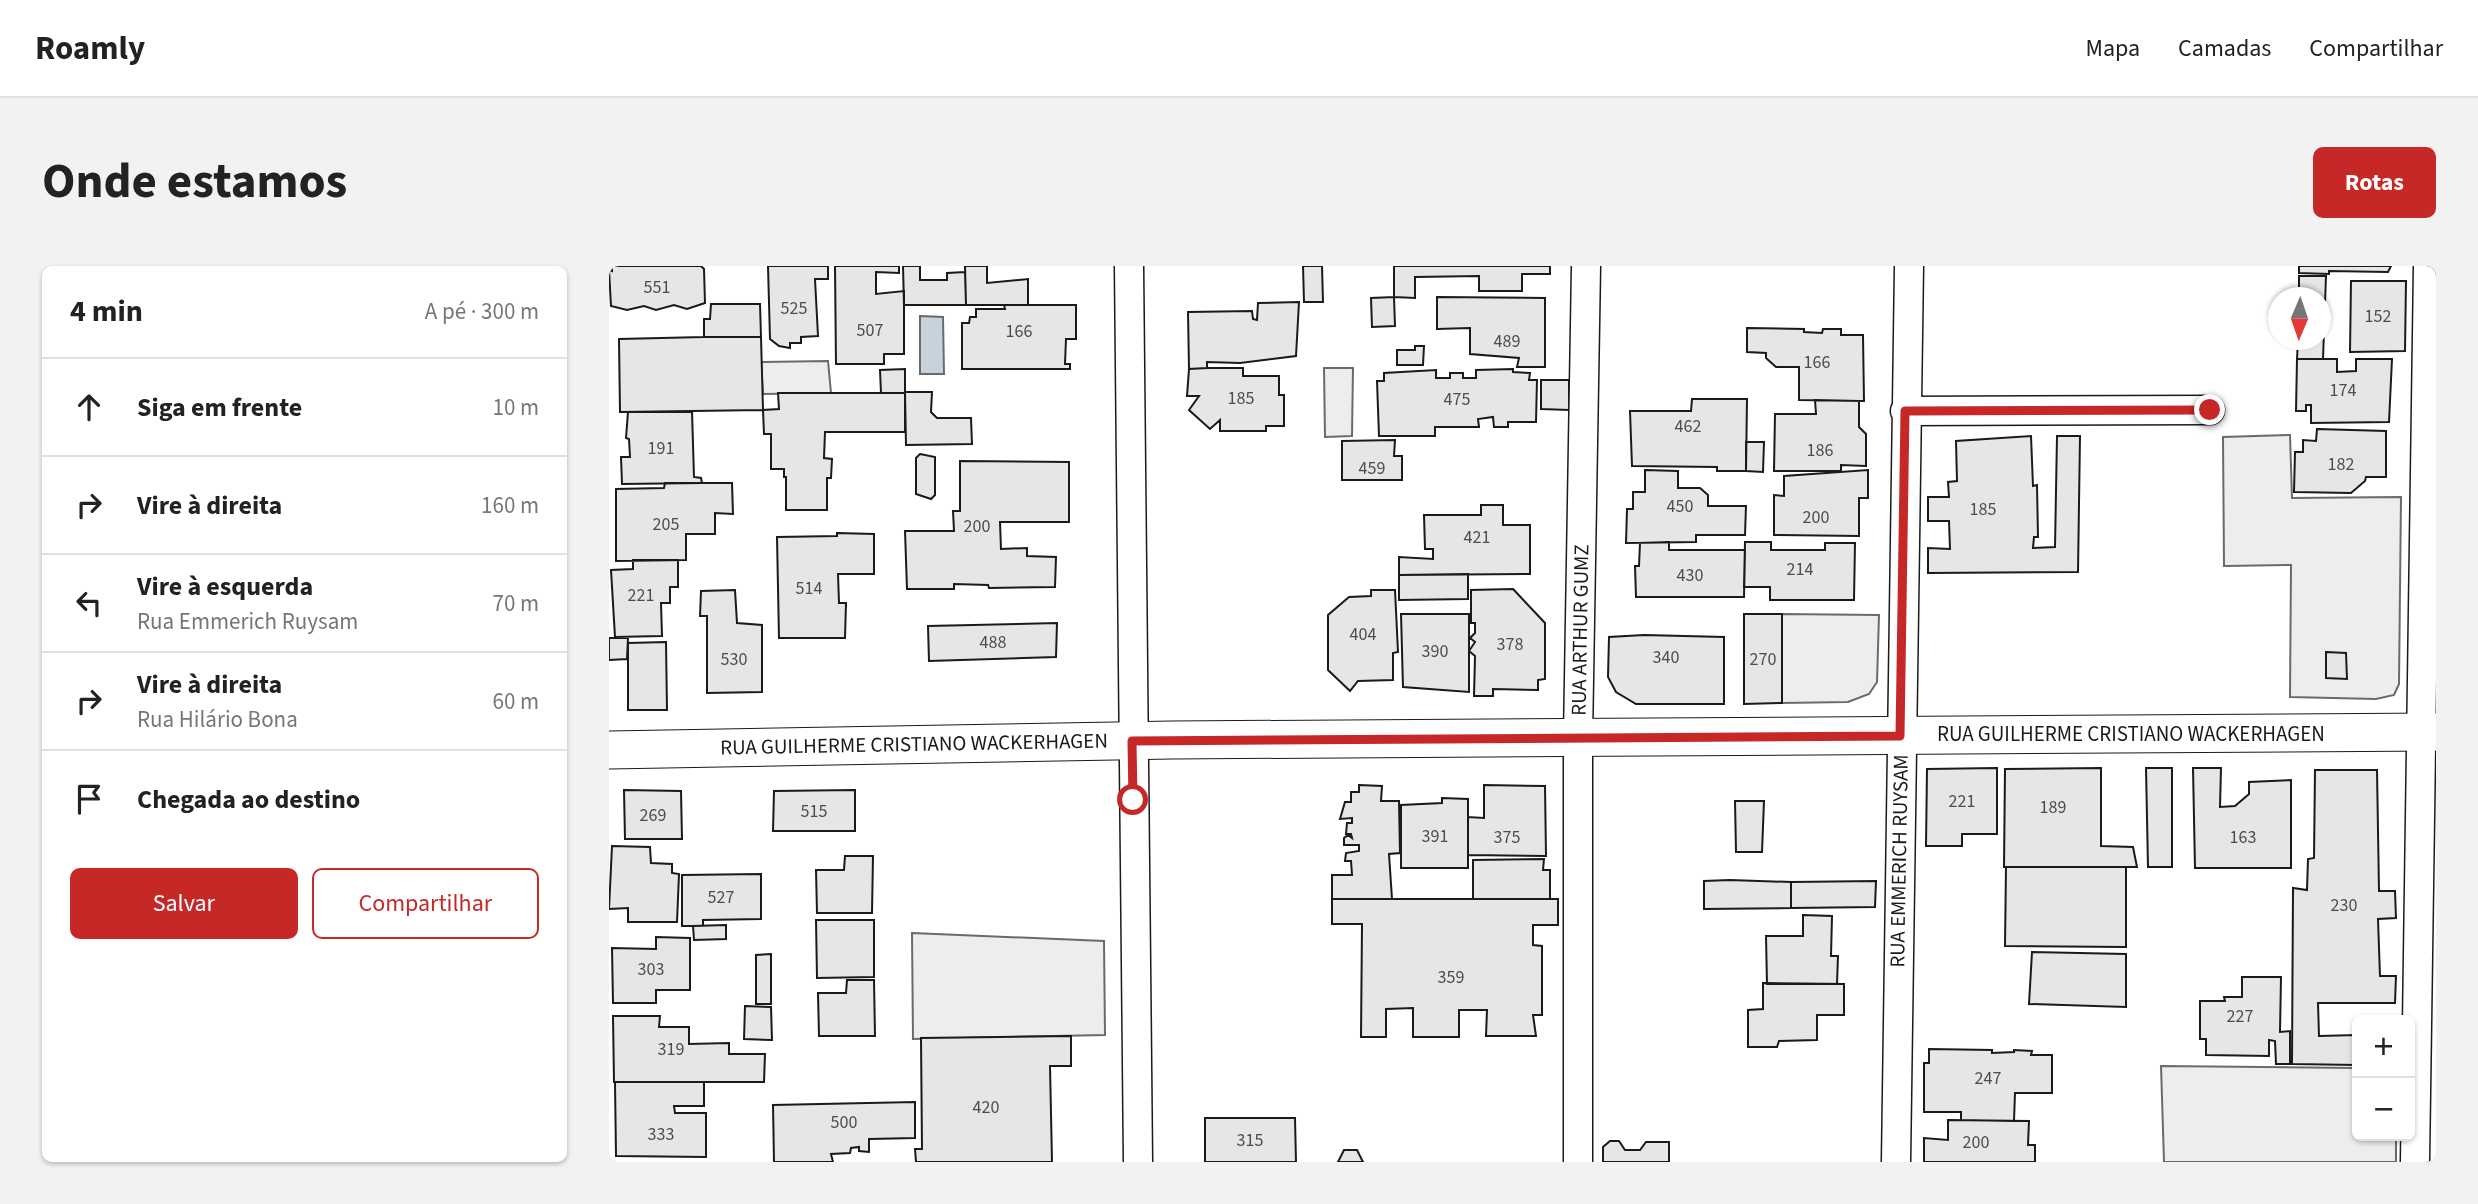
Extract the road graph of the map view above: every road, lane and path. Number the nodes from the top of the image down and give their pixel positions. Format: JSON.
{"nodes":[{"id":1,"x":1129,"y":266,"type":"edge"},
{"id":2,"x":1586,"y":266,"type":"edge"},
{"id":3,"x":1909,"y":266,"type":"edge"},
{"id":4,"x":2428,"y":266,"type":"edge"},
{"id":5,"x":2210,"y":410,"type":"dead end"},
{"id":6,"x":1905,"y":411,"type":"junction"},
{"id":7,"x":2429,"y":732,"type":"edge"},
{"id":8,"x":1900,"y":736,"type":"junction"},
{"id":9,"x":1579,"y":738,"type":"junction"},
{"id":10,"x":1132,"y":741,"type":"junction"},
{"id":11,"x":609,"y":750,"type":"edge"},
{"id":12,"x":1137,"y":1162,"type":"edge"},
{"id":13,"x":1578,"y":1162,"type":"edge"},
{"id":14,"x":1896,"y":1162,"type":"edge"},
{"id":15,"x":2415,"y":1162,"type":"edge"}],
"edges":[{"from":1,"to":10,"type":"street"},
{"from":2,"to":9,"type":"street","name":"RUA ARTHUR GUMZ"},
{"from":3,"to":6,"type":"street","name":"RUA EMMERICH RUYSAM"},
{"from":4,"to":7,"type":"street"},
{"from":5,"to":6,"type":"street"},
{"from":6,"to":8,"type":"street","name":"RUA EMMERICH RUYSAM"},
{"from":7,"to":8,"type":"street","name":"RUA GUILHERME CRISTIANO WACKERHAGEN"},
{"from":7,"to":15,"type":"street"},
{"from":8,"to":9,"type":"street","name":"RUA GUILHERME CRISTIANO WACKERHAGEN"},
{"from":8,"to":14,"type":"street","name":"RUA EMMERICH RUYSAM"},
{"from":9,"to":10,"type":"street","name":"RUA GUILHERME CRISTIANO WACKERHAGEN"},
{"from":9,"to":13,"type":"street","name":"RUA ARTHUR GUMZ"},
{"from":10,"to":11,"type":"street","name":"RUA GUILHERME CRISTIANO WACKERHAGEN"},
{"from":10,"to":12,"type":"street"}]}
